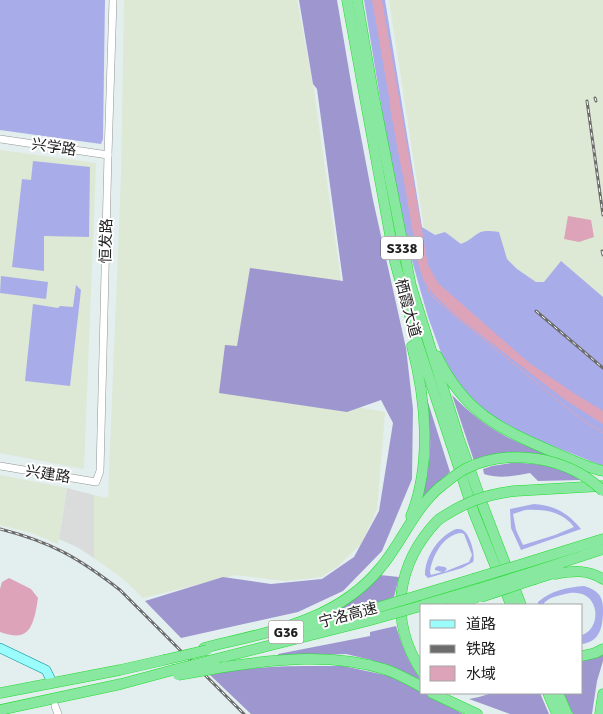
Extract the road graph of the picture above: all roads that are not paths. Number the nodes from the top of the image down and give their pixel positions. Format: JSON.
{"nodes":[{"id":1,"x":113,"y":0,"type":"edge"},
{"id":2,"x":347,"y":0,"type":"edge"},
{"id":3,"x":357,"y":0,"type":"edge"},
{"id":4,"x":0,"y":139,"type":"edge"},
{"id":5,"x":108,"y":154,"type":"junction"},
{"id":6,"x":398,"y":226,"type":"junction"},
{"id":7,"x":395,"y":262,"type":"junction"},
{"id":8,"x":0,"y":466,"type":"edge"},
{"id":9,"x":603,"y":471,"type":"edge"},
{"id":10,"x":96,"y":482,"type":"joint"},
{"id":11,"x":603,"y":486,"type":"edge"},
{"id":12,"x":471,"y":488,"type":"junction"},
{"id":13,"x":603,"y":491,"type":"edge"},
{"id":14,"x":474,"y":513,"type":"junction"},
{"id":15,"x":603,"y":539,"type":"edge"},
{"id":16,"x":399,"y":542,"type":"junction"},
{"id":17,"x":603,"y":549,"type":"edge"},
{"id":18,"x":603,"y":556,"type":"edge"},
{"id":19,"x":532,"y":571,"type":"junction"},
{"id":20,"x":603,"y":579,"type":"edge"},
{"id":21,"x":477,"y":591,"type":"junction"},
{"id":22,"x":421,"y":603,"type":"edge"},
{"id":23,"x":446,"y":604,"type":"edge"},
{"id":24,"x":459,"y":604,"type":"edge"},
{"id":25,"x":506,"y":604,"type":"edge"},
{"id":26,"x":510,"y":604,"type":"edge"},
{"id":27,"x":522,"y":604,"type":"edge"},
{"id":28,"x":420,"y":611,"type":"edge"},
{"id":29,"x":368,"y":623,"type":"junction"},
{"id":30,"x":0,"y":648,"type":"edge"},
{"id":31,"x":205,"y":649,"type":"junction"},
{"id":32,"x":603,"y":649,"type":"edge"},
{"id":33,"x":583,"y":656,"type":"edge"},
{"id":34,"x":420,"y":668,"type":"edge"},
{"id":35,"x":176,"y":672,"type":"junction"},
{"id":36,"x":51,"y":680,"type":"dead end"},
{"id":37,"x":420,"y":686,"type":"edge"},
{"id":38,"x":0,"y":693,"type":"edge"},
{"id":39,"x":434,"y":694,"type":"edge"},
{"id":40,"x":443,"y":694,"type":"edge"},
{"id":41,"x":548,"y":694,"type":"edge"},
{"id":42,"x":558,"y":694,"type":"edge"},
{"id":43,"x":603,"y":694,"type":"edge"},
{"id":44,"x":55,"y":706,"type":"dead end"},
{"id":45,"x":465,"y":709,"type":"junction"},
{"id":46,"x":0,"y":710,"type":"edge"},
{"id":47,"x":58,"y":714,"type":"edge"},
{"id":48,"x":478,"y":714,"type":"edge"},
{"id":49,"x":557,"y":714,"type":"edge"},
{"id":50,"x":567,"y":714,"type":"edge"},
{"id":51,"x":600,"y":714,"type":"edge"}],
"edges":[{"from":1,"to":5,"type":"street","name":"恒发路"},
{"from":2,"to":7,"type":"highway","name":"栖霞大道","number":"S338"},
{"from":3,"to":6,"type":"highway","name":"栖霞大道","number":"S338"},
{"from":4,"to":5,"type":"street","name":"兴学路"},
{"from":5,"to":10,"type":"street","name":"恒发路"},
{"from":6,"to":9,"type":"highway"},
{"from":6,"to":12,"type":"highway","name":"栖霞大道","number":"S338"},
{"from":7,"to":12,"type":"highway","name":"栖霞大道","number":"S338"},
{"from":7,"to":16,"type":"highway"},
{"from":8,"to":10,"type":"street","name":"兴建路"},
{"from":11,"to":34,"type":"highway","bridge":true},
{"from":12,"to":14,"type":"highway","name":"栖霞大道"},
{"from":12,"to":27,"type":"highway"},
{"from":13,"to":16,"type":"highway","bridge":true},
{"from":14,"to":25,"type":"highway"},
{"from":14,"to":26,"type":"highway","name":"栖霞大道"},
{"from":15,"to":19,"type":"highway","name":"宁洛高速","number":"G36"},
{"from":16,"to":31,"type":"highway"},
{"from":17,"to":19,"type":"highway","name":"宁洛高速","number":"G36"},
{"from":18,"to":19,"type":"highway"},
{"from":19,"to":20,"type":"highway"},
{"from":19,"to":21,"type":"highway","name":"宁洛高速","number":"G36","bridge":true},
{"from":19,"to":21,"type":"highway","bridge":true},
{"from":21,"to":22,"type":"highway","name":"宁洛高速","number":"G36"},
{"from":21,"to":23,"type":"highway"},
{"from":21,"to":24,"type":"highway"},
{"from":22,"to":29,"type":"highway","name":"宁洛高速","number":"G36","bridge":true},
{"from":22,"to":31,"type":"highway","name":"宁洛高速","number":"G36","bridge":true},
{"from":28,"to":29,"type":"highway","bridge":true},
{"from":29,"to":35,"type":"highway","name":"宁洛高速","number":"G36","bridge":true},
{"from":30,"to":36,"type":"main road"},
{"from":31,"to":38,"type":"highway","name":"宁洛高速","number":"G36","bridge":true},
{"from":32,"to":33,"type":"highway"},
{"from":35,"to":37,"type":"highway","bridge":true},
{"from":35,"to":46,"type":"highway","name":"宁洛高速","number":"G36"},
{"from":39,"to":45,"type":"highway"},
{"from":40,"to":45,"type":"highway"},
{"from":41,"to":49,"type":"highway"},
{"from":42,"to":50,"type":"highway"},
{"from":43,"to":51,"type":"highway"},
{"from":44,"to":47,"type":"street"},
{"from":45,"to":48,"type":"highway"}]}
